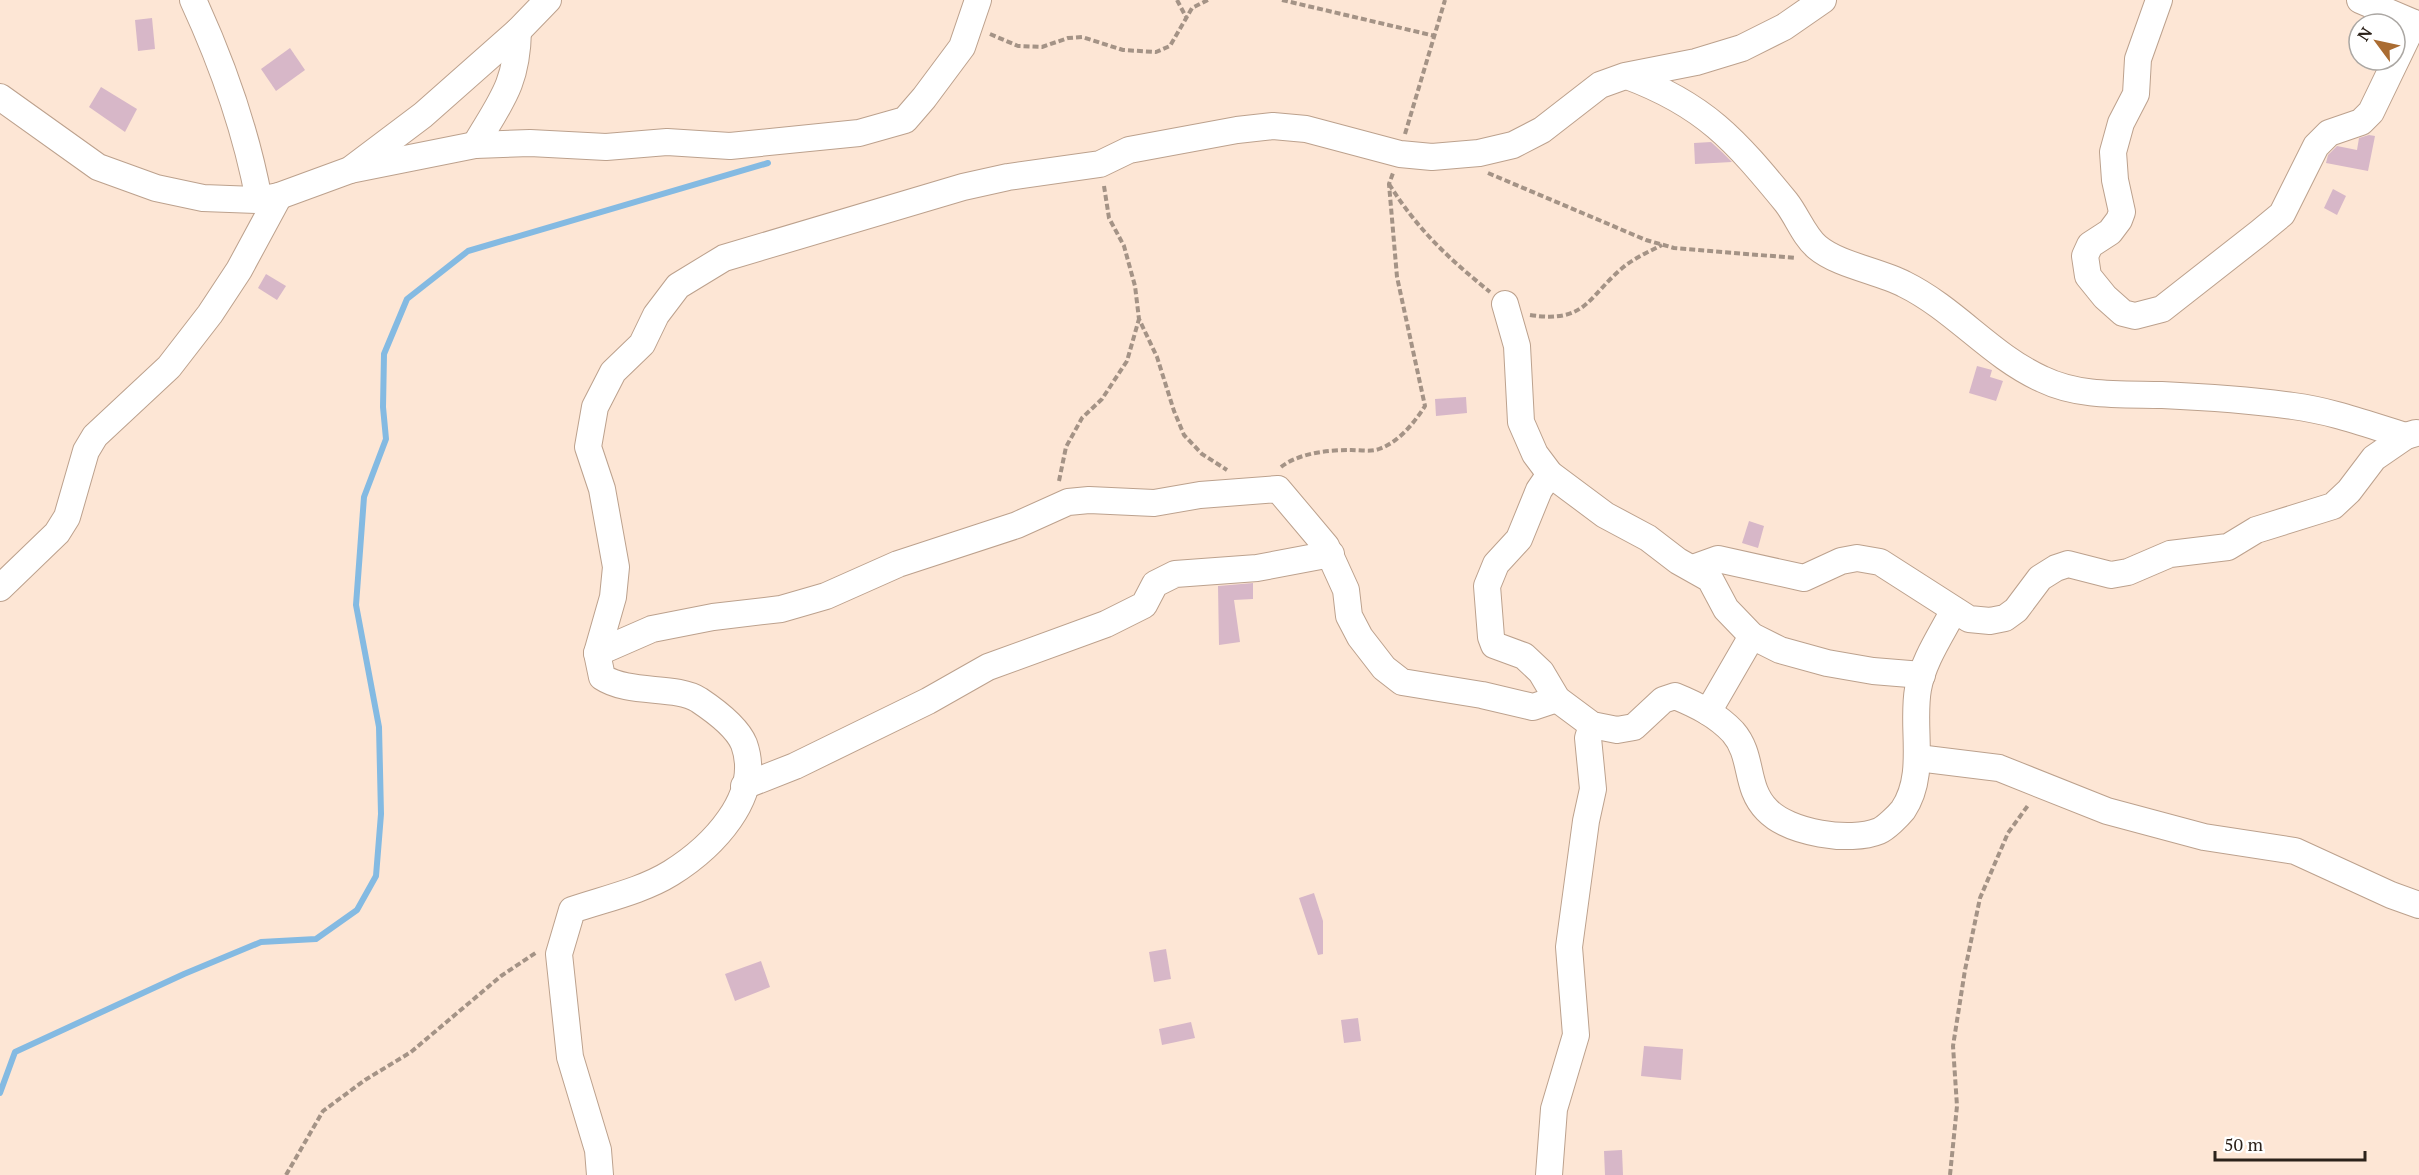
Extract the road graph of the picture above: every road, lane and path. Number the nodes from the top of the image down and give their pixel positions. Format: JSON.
{"nodes":[{"id":1,"x":193,"y":0,"type":"edge"},
{"id":2,"x":548,"y":0,"type":"edge"},
{"id":3,"x":1177,"y":0,"type":"edge"},
{"id":4,"x":1208,"y":0,"type":"edge"},
{"id":5,"x":1282,"y":0,"type":"edge"},
{"id":6,"x":1445,"y":0,"type":"edge"},
{"id":7,"x":1823,"y":0,"type":"edge"},
{"id":8,"x":2159,"y":0,"type":"edge"},
{"id":9,"x":2360,"y":0,"type":"edge"},
{"id":10,"x":975,"y":11,"type":"edge"},
{"id":11,"x":1186,"y":17,"type":"junction"},
{"id":12,"x":2417,"y":24,"type":"edge"},
{"id":13,"x":518,"y":31,"type":"junction"},
{"id":14,"x":1435,"y":36,"type":"junction"},
{"id":15,"x":1625,"y":76,"type":"junction"},
{"id":16,"x":0,"y":97,"type":"edge"},
{"id":17,"x":475,"y":145,"type":"junction"},
{"id":18,"x":1400,"y":154,"type":"junction"},
{"id":19,"x":1449,"y":155,"type":"junction"},
{"id":20,"x":1101,"y":164,"type":"junction"},
{"id":21,"x":350,"y":170,"type":"junction"},
{"id":22,"x":1389,"y":184,"type":"junction"},
{"id":23,"x":269,"y":198,"type":"junction"},
{"id":24,"x":1663,"y":245,"type":"junction"},
{"id":25,"x":1838,"y":259,"type":"junction"},
{"id":26,"x":1505,"y":304,"type":"junction"},
{"id":27,"x":1138,"y":320,"type":"junction"},
{"id":28,"x":2413,"y":434,"type":"edge"},
{"id":29,"x":1231,"y":472,"type":"dead end"},
{"id":30,"x":1550,"y":474,"type":"junction"},
{"id":31,"x":1278,"y":489,"type":"junction"},
{"id":32,"x":1052,"y":511,"type":"junction"},
{"id":33,"x":1331,"y":554,"type":"junction"},
{"id":34,"x":1693,"y":568,"type":"junction"},
{"id":35,"x":0,"y":588,"type":"edge"},
{"id":36,"x":1954,"y":610,"type":"junction"},
{"id":37,"x":1752,"y":636,"type":"junction"},
{"id":38,"x":597,"y":653,"type":"junction"},
{"id":39,"x":1922,"y":675,"type":"junction"},
{"id":40,"x":1557,"y":699,"type":"junction"},
{"id":41,"x":1708,"y":712,"type":"junction"},
{"id":42,"x":1592,"y":725,"type":"junction"},
{"id":43,"x":1918,"y":758,"type":"junction"},
{"id":44,"x":2042,"y":785,"type":"junction"},
{"id":45,"x":744,"y":786,"type":"junction"},
{"id":46,"x":2419,"y":905,"type":"edge"},
{"id":47,"x":564,"y":933,"type":"junction"},
{"id":48,"x":286,"y":1175,"type":"edge"},
{"id":49,"x":600,"y":1175,"type":"edge"},
{"id":50,"x":1549,"y":1175,"type":"edge"},
{"id":51,"x":1950,"y":1175,"type":"edge"}],
"edges":[{"from":1,"to":23,"type":"street"},
{"from":2,"to":13,"type":"street"},
{"from":3,"to":11,"type":"path"},
{"from":4,"to":11,"type":"path"},
{"from":5,"to":14,"type":"path"},
{"from":6,"to":14,"type":"path"},
{"from":7,"to":15,"type":"street"},
{"from":8,"to":12,"type":"street"},
{"from":9,"to":12,"type":"street"},
{"from":10,"to":11,"type":"path"},
{"from":10,"to":17,"type":"street"},
{"from":13,"to":17,"type":"street"},
{"from":13,"to":21,"type":"street"},
{"from":14,"to":18,"type":"path"},
{"from":15,"to":19,"type":"street"},
{"from":15,"to":25,"type":"street"},
{"from":16,"to":23,"type":"street"},
{"from":17,"to":21,"type":"street"},
{"from":18,"to":19,"type":"street"},
{"from":18,"to":20,"type":"street"},
{"from":18,"to":22,"type":"path"},
{"from":19,"to":24,"type":"path"},
{"from":20,"to":27,"type":"path"},
{"from":20,"to":38,"type":"street"},
{"from":21,"to":23,"type":"street"},
{"from":22,"to":26,"type":"path"},
{"from":22,"to":31,"type":"path"},
{"from":23,"to":35,"type":"street"},
{"from":24,"to":25,"type":"path"},
{"from":24,"to":26,"type":"path"},
{"from":25,"to":28,"type":"street"},
{"from":26,"to":30,"type":"street"},
{"from":27,"to":29,"type":"path"},
{"from":27,"to":32,"type":"path"},
{"from":28,"to":36,"type":"street"},
{"from":30,"to":34,"type":"street"},
{"from":30,"to":40,"type":"street"},
{"from":31,"to":32,"type":"street"},
{"from":31,"to":33,"type":"street"},
{"from":32,"to":38,"type":"street"},
{"from":33,"to":40,"type":"street"},
{"from":33,"to":45,"type":"street"},
{"from":34,"to":36,"type":"street"},
{"from":34,"to":37,"type":"street"},
{"from":36,"to":39,"type":"street"},
{"from":37,"to":39,"type":"street"},
{"from":37,"to":41,"type":"street"},
{"from":38,"to":45,"type":"street"},
{"from":39,"to":43,"type":"street"},
{"from":40,"to":42,"type":"street"},
{"from":41,"to":42,"type":"street"},
{"from":41,"to":43,"type":"street"},
{"from":42,"to":50,"type":"street"},
{"from":43,"to":44,"type":"street"},
{"from":44,"to":46,"type":"street"},
{"from":44,"to":51,"type":"path"},
{"from":45,"to":47,"type":"street"},
{"from":47,"to":48,"type":"path"},
{"from":47,"to":49,"type":"street"}]}
